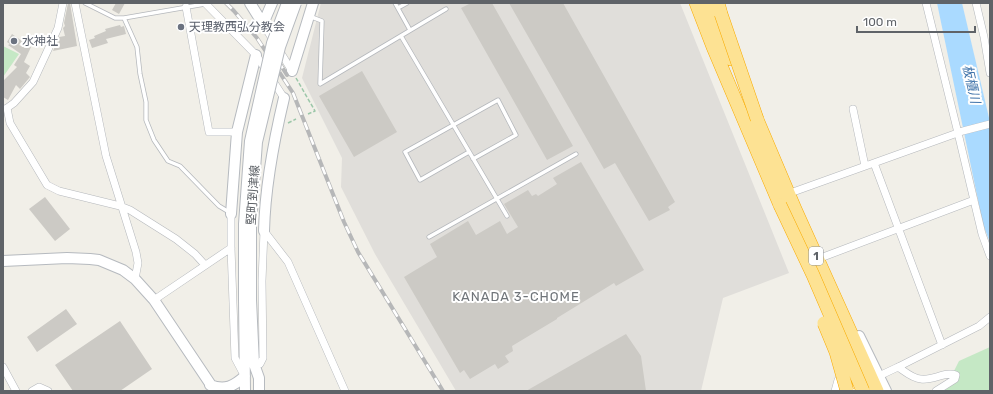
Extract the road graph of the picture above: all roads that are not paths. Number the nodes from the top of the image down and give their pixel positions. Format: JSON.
{"nodes":[{"id":1,"x":63,"y":3,"type":"edge"},
{"id":2,"x":75,"y":3,"type":"edge"},
{"id":3,"x":85,"y":3,"type":"edge"},
{"id":4,"x":206,"y":3,"type":"edge"},
{"id":5,"x":250,"y":3,"type":"edge"},
{"id":6,"x":272,"y":3,"type":"edge"},
{"id":7,"x":287,"y":3,"type":"edge"},
{"id":8,"x":296,"y":3,"type":"edge"},
{"id":9,"x":313,"y":3,"type":"edge"},
{"id":10,"x":396,"y":3,"type":"edge"},
{"id":11,"x":407,"y":3,"type":"edge"},
{"id":12,"x":690,"y":3,"type":"edge"},
{"id":13,"x":696,"y":3,"type":"edge"},
{"id":14,"x":700,"y":3,"type":"edge"},
{"id":15,"x":926,"y":3,"type":"edge"},
{"id":16,"x":976,"y":3,"type":"edge"},
{"id":17,"x":713,"y":6,"type":"edge"},
{"id":18,"x":186,"y":7,"type":"junction"},
{"id":19,"x":398,"y":8,"type":"junction"},
{"id":20,"x":446,"y":8,"type":"dead end"},
{"id":21,"x":309,"y":16,"type":"junction"},
{"id":22,"x":124,"y":18,"type":"junction"},
{"id":23,"x":263,"y":24,"type":"junction"},
{"id":24,"x":410,"y":30,"type":"junction"},
{"id":25,"x":401,"y":36,"type":"junction"},
{"id":26,"x":713,"y":47,"type":"junction"},
{"id":27,"x":256,"y":56,"type":"junction"},
{"id":28,"x":292,"y":71,"type":"joint"},
{"id":29,"x":990,"y":73,"type":"edge"},
{"id":30,"x":284,"y":98,"type":"joint"},
{"id":31,"x":4,"y":108,"type":"edge"},
{"id":32,"x":853,"y":109,"type":"dead end"},
{"id":33,"x":990,"y":124,"type":"edge"},
{"id":34,"x":453,"y":125,"type":"junction"},
{"id":35,"x":236,"y":132,"type":"junction"},
{"id":36,"x":961,"y":132,"type":"junction"},
{"id":37,"x":469,"y":152,"type":"junction"},
{"id":38,"x":576,"y":154,"type":"dead end"},
{"id":39,"x":474,"y":159,"type":"junction"},
{"id":40,"x":874,"y":163,"type":"junction"},
{"id":41,"x":865,"y":166,"type":"junction"},
{"id":42,"x":793,"y":192,"type":"junction"},
{"id":43,"x":497,"y":199,"type":"junction"},
{"id":44,"x":974,"y":200,"type":"junction"},
{"id":45,"x":780,"y":205,"type":"junction"},
{"id":46,"x":120,"y":206,"type":"junction"},
{"id":47,"x":795,"y":209,"type":"junction"},
{"id":48,"x":231,"y":214,"type":"junction"},
{"id":49,"x":507,"y":216,"type":"dead end"},
{"id":50,"x":899,"y":229,"type":"junction"},
{"id":51,"x":264,"y":231,"type":"junction"},
{"id":52,"x":429,"y":237,"type":"dead end"},
{"id":53,"x":231,"y":248,"type":"junction"},
{"id":54,"x":990,"y":256,"type":"edge"},
{"id":55,"x":823,"y":257,"type":"junction"},
{"id":56,"x":3,"y":261,"type":"edge"},
{"id":57,"x":205,"y":265,"type":"junction"},
{"id":58,"x":135,"y":279,"type":"junction"},
{"id":59,"x":154,"y":300,"type":"junction"},
{"id":60,"x":247,"y":300,"type":"junction"},
{"id":61,"x":990,"y":317,"type":"edge"},
{"id":62,"x":942,"y":345,"type":"junction"},
{"id":63,"x":254,"y":364,"type":"junction"},
{"id":64,"x":3,"y":367,"type":"edge"},
{"id":65,"x":898,"y":368,"type":"junction"},
{"id":66,"x":846,"y":369,"type":"junction"},
{"id":67,"x":245,"y":376,"type":"junction"},
{"id":68,"x":879,"y":376,"type":"junction"},
{"id":69,"x":213,"y":389,"type":"edge"},
{"id":70,"x":13,"y":390,"type":"edge"},
{"id":71,"x":32,"y":391,"type":"edge"},
{"id":72,"x":48,"y":391,"type":"edge"},
{"id":73,"x":245,"y":391,"type":"edge"},
{"id":74,"x":253,"y":391,"type":"edge"},
{"id":75,"x":259,"y":391,"type":"edge"},
{"id":76,"x":345,"y":391,"type":"edge"},
{"id":77,"x":835,"y":391,"type":"edge"},
{"id":78,"x":847,"y":391,"type":"edge"},
{"id":79,"x":855,"y":391,"type":"edge"},
{"id":80,"x":864,"y":391,"type":"edge"},
{"id":81,"x":877,"y":391,"type":"edge"},
{"id":82,"x":886,"y":391,"type":"edge"},
{"id":83,"x":936,"y":391,"type":"edge"}],
"edges":[{"from":1,"to":31,"type":"street"},
{"from":2,"to":46,"type":"street"},
{"from":3,"to":22,"type":"lane"},
{"from":4,"to":18,"type":"lane"},
{"from":4,"to":27,"type":"street"},
{"from":5,"to":23,"type":"street"},
{"from":6,"to":23,"type":"street"},
{"from":7,"to":60,"type":"street","name":"堅町到津線","bridge":true},
{"from":8,"to":60,"type":"street","name":"堅町到津線","bridge":true},
{"from":9,"to":21,"type":"street"},
{"from":10,"to":19,"type":"lane"},
{"from":11,"to":19,"type":"lane"},
{"from":12,"to":26,"type":"highway"},
{"from":13,"to":26,"type":"highway","number":"1"},
{"from":14,"to":66,"type":"street"},
{"from":15,"to":36,"type":"street"},
{"from":16,"to":29,"type":"street"},
{"from":17,"to":42,"type":"street"},
{"from":17,"to":47,"type":"highway","number":"1","bridge":true},
{"from":18,"to":22,"type":"lane"},
{"from":18,"to":35,"type":"street"},
{"from":19,"to":24,"type":"lane"},
{"from":20,"to":24,"type":"lane"},
{"from":21,"to":25,"type":"lane"},
{"from":21,"to":28,"type":"street"},
{"from":22,"to":48,"type":"lane"},
{"from":23,"to":28,"type":"street"},
{"from":24,"to":25,"type":"lane"},
{"from":25,"to":34,"type":"lane"},
{"from":26,"to":45,"type":"highway","number":"1"},
{"from":27,"to":30,"type":"street"},
{"from":27,"to":35,"type":"street"},
{"from":30,"to":51,"type":"street"},
{"from":31,"to":46,"type":"street"},
{"from":32,"to":41,"type":"street"},
{"from":33,"to":36,"type":"street"},
{"from":34,"to":37,"type":"lane"},
{"from":34,"to":37,"type":"lane"},
{"from":34,"to":39,"type":"lane"},
{"from":35,"to":48,"type":"street"},
{"from":36,"to":40,"type":"street"},
{"from":36,"to":44,"type":"street"},
{"from":37,"to":39,"type":"lane"},
{"from":38,"to":43,"type":"lane"},
{"from":39,"to":43,"type":"lane"},
{"from":40,"to":41,"type":"street"},
{"from":40,"to":50,"type":"street"},
{"from":41,"to":42,"type":"street"},
{"from":42,"to":55,"type":"street"},
{"from":43,"to":49,"type":"lane"},
{"from":43,"to":52,"type":"lane"},
{"from":44,"to":50,"type":"street"},
{"from":44,"to":54,"type":"street"},
{"from":45,"to":78,"type":"highway","number":"1","bridge":true},
{"from":45,"to":80,"type":"highway","number":"1","bridge":true},
{"from":46,"to":57,"type":"street"},
{"from":46,"to":58,"type":"street"},
{"from":47,"to":80,"type":"highway","number":"1","bridge":true},
{"from":47,"to":81,"type":"highway","number":"1"},
{"from":48,"to":53,"type":"street"},
{"from":50,"to":55,"type":"street"},
{"from":50,"to":62,"type":"street"},
{"from":51,"to":63,"type":"street"},
{"from":51,"to":76,"type":"street"},
{"from":53,"to":57,"type":"street"},
{"from":53,"to":67,"type":"street"},
{"from":55,"to":68,"type":"street"},
{"from":56,"to":58,"type":"street"},
{"from":57,"to":59,"type":"street"},
{"from":58,"to":59,"type":"street"},
{"from":59,"to":69,"type":"street"},
{"from":60,"to":63,"type":"street","name":"堅町到津線"},
{"from":60,"to":67,"type":"street","name":"堅町到津線"},
{"from":61,"to":62,"type":"street"},
{"from":62,"to":65,"type":"street"},
{"from":63,"to":74,"type":"street"},
{"from":63,"to":75,"type":"street","name":"堅町到津線"},
{"from":64,"to":70,"type":"street"},
{"from":65,"to":68,"type":"street"},
{"from":65,"to":83,"type":"street"},
{"from":66,"to":77,"type":"street"},
{"from":66,"to":79,"type":"street"},
{"from":67,"to":69,"type":"street"},
{"from":67,"to":73,"type":"street","name":"堅町到津線"},
{"from":68,"to":82,"type":"street"},
{"from":71,"to":72,"type":"street"}]}
